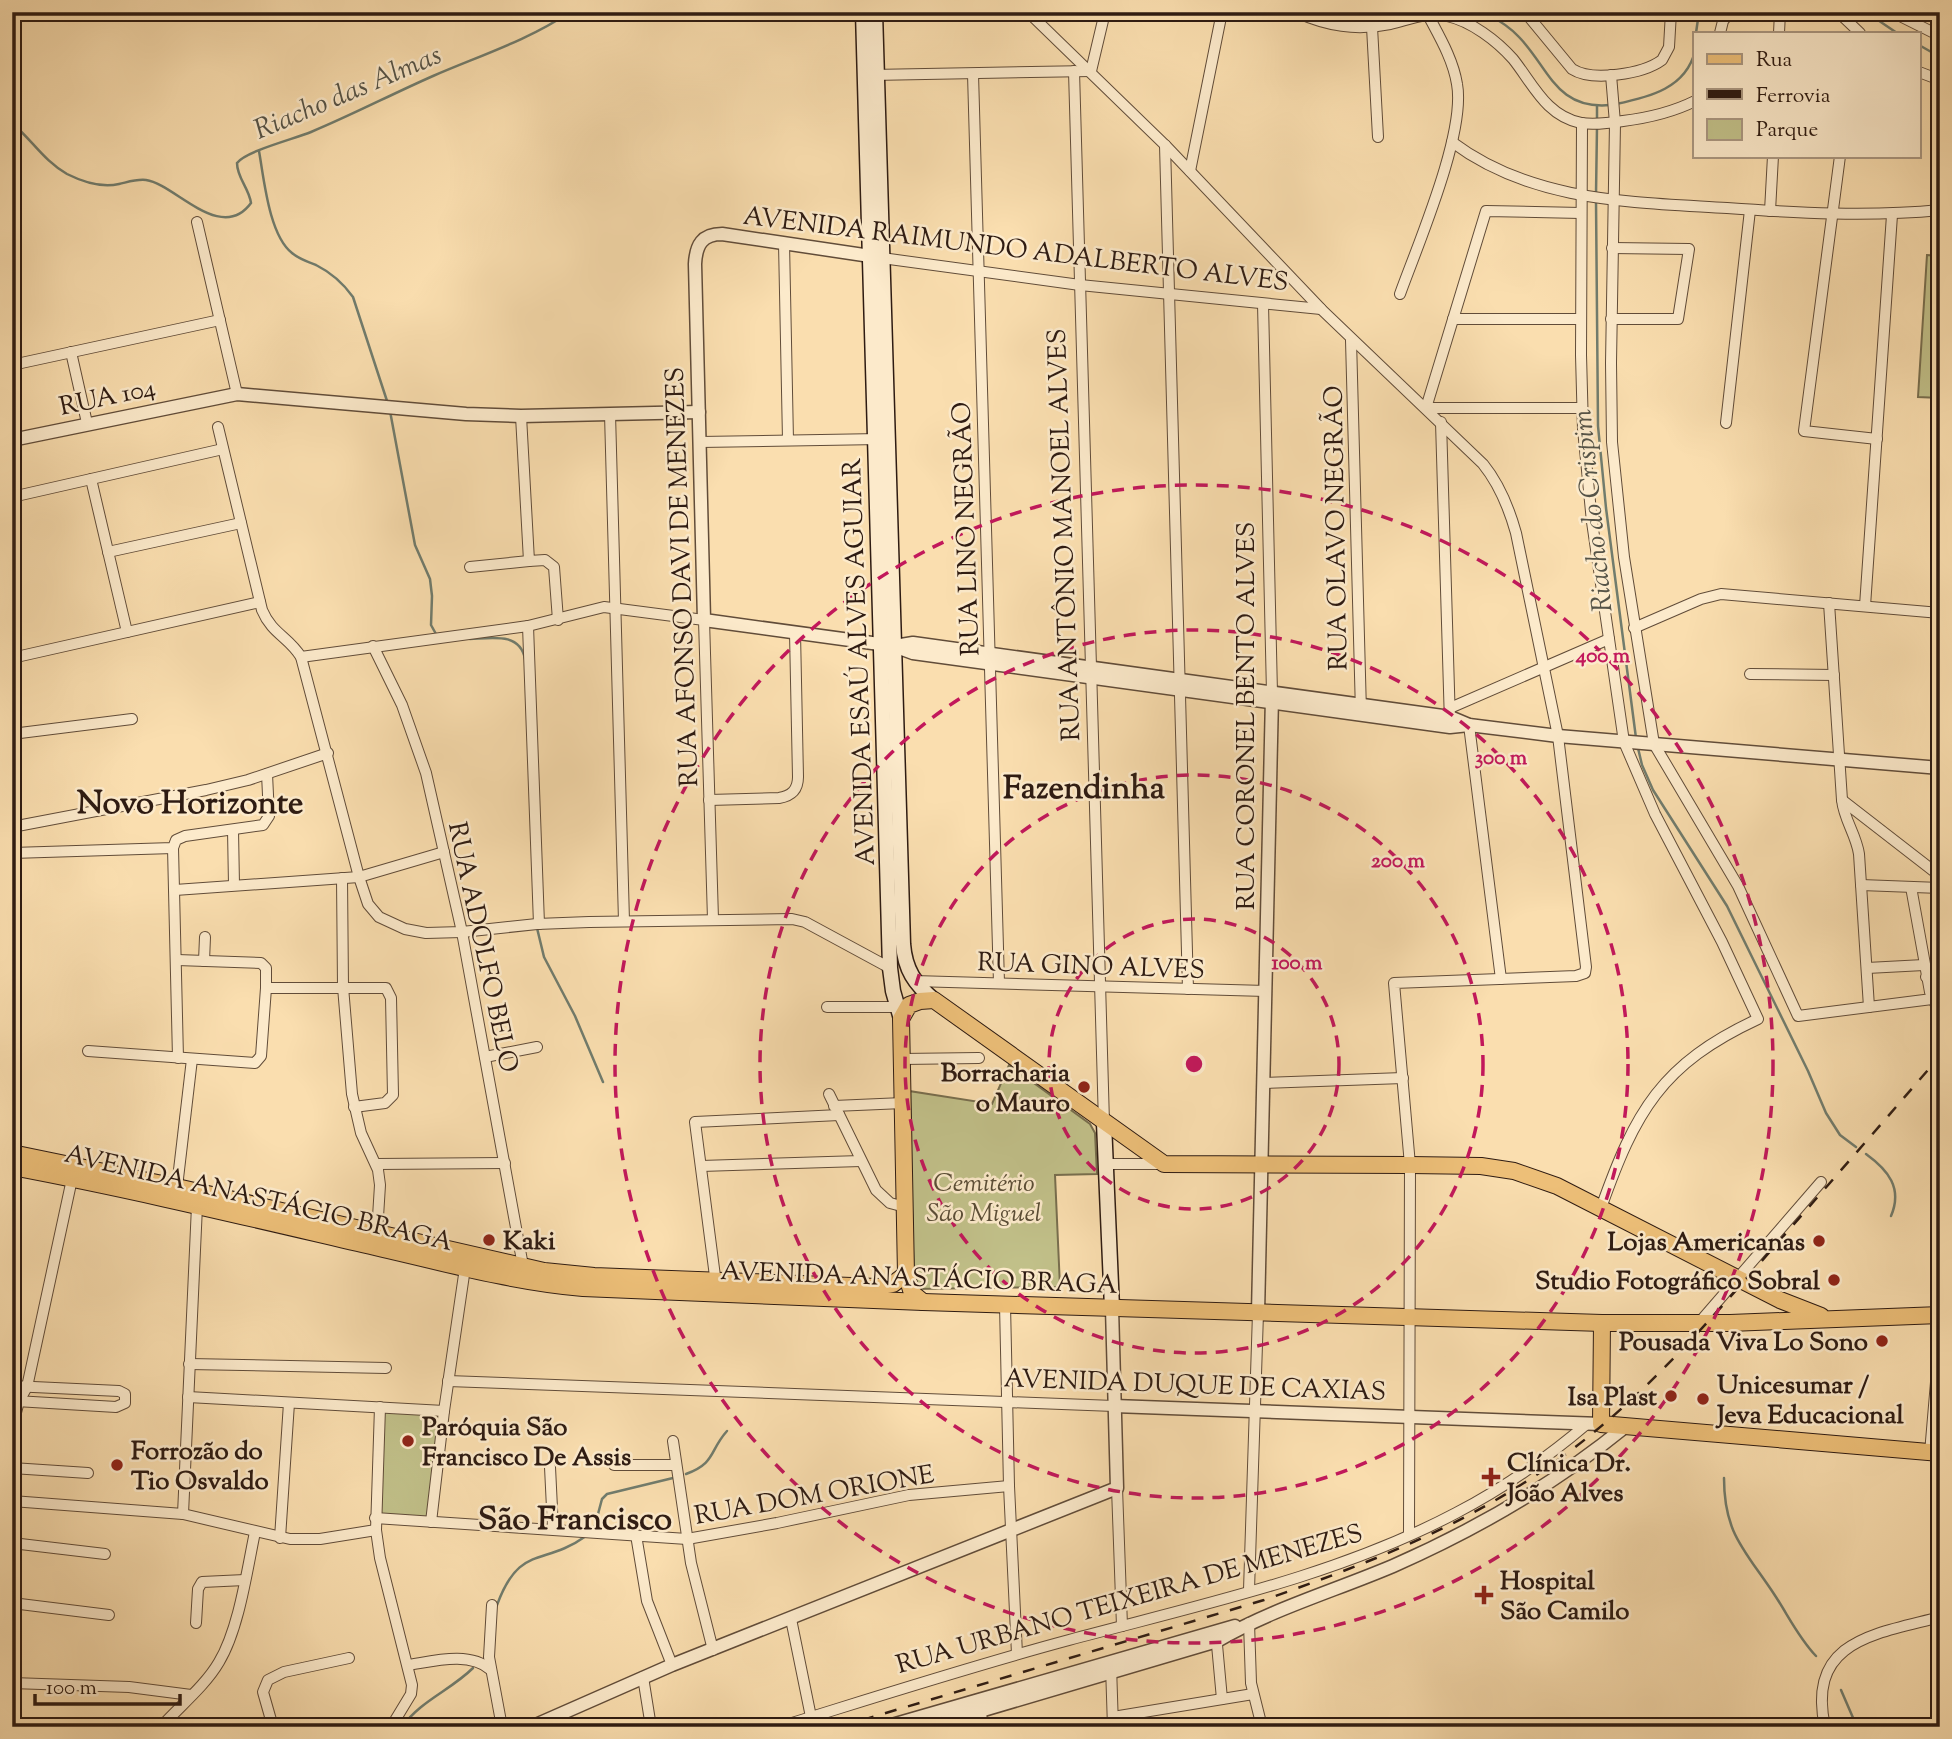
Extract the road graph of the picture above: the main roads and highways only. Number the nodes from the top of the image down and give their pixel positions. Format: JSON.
{"nodes":[{"id":1,"x":863,"y":12,"type":"edge"},
{"id":2,"x":875,"y":12,"type":"edge"},
{"id":3,"x":871,"y":75,"type":"junction"},
{"id":4,"x":892,"y":806,"type":"junction"},
{"id":5,"x":890,"y":968,"type":"junction"},
{"id":6,"x":914,"y":981,"type":"junction"},
{"id":7,"x":934,"y":1000,"type":"junction"},
{"id":8,"x":899,"y":1013,"type":"junction"},
{"id":9,"x":1104,"y":1123,"type":"junction"},
{"id":10,"x":12,"y":1153,"type":"edge"},
{"id":11,"x":12,"y":1167,"type":"edge"},
{"id":12,"x":906,"y":1274,"type":"junction"},
{"id":13,"x":611,"y":1283,"type":"junction"},
{"id":14,"x":717,"y":1288,"type":"junction"},
{"id":15,"x":923,"y":1302,"type":"junction"},
{"id":16,"x":1111,"y":1308,"type":"junction"},
{"id":17,"x":1940,"y":1315,"type":"edge"},
{"id":18,"x":1837,"y":1320,"type":"junction"},
{"id":19,"x":1602,"y":1323,"type":"junction"},
{"id":20,"x":1935,"y":1453,"type":"edge"}],
"edges":[{"from":1,"to":3,"type":"main road","name":"AVENIDA ESAÚ ALVES AGUIAR"},
{"from":2,"to":3,"type":"main road","name":"AVENIDA ESAÚ ALVES AGUIAR"},
{"from":3,"to":4,"type":"main road","name":"AVENIDA ESAÚ ALVES AGUIAR"},
{"from":4,"to":5,"type":"main road","name":"AVENIDA ESAÚ ALVES AGUIAR"},
{"from":4,"to":6,"type":"main road","name":"AVENIDA ESAÚ ALVES AGUIAR"},
{"from":5,"to":6,"type":"main road"},
{"from":5,"to":8,"type":"main road","name":"AVENIDA ESAÚ ALVES AGUIAR"},
{"from":6,"to":7,"type":"main road","name":"AVENIDA ESAÚ ALVES AGUIAR"},
{"from":7,"to":8,"type":"main road"},
{"from":7,"to":9,"type":"main road"},
{"from":8,"to":12,"type":"main road","name":"AVENIDA ESAÚ ALVES AGUIAR"},
{"from":9,"to":16,"type":"main road","name":"RUA ANTÔNIO MANOEL ALVES"},
{"from":9,"to":18,"type":"main road","name":"AVENIDA ANASTÁCIO BRAGA"},
{"from":10,"to":13,"type":"main road","name":"AVENIDA ANASTÁCIO BRAGA"},
{"from":11,"to":13,"type":"main road","name":"AVENIDA ANASTÁCIO BRAGA"},
{"from":12,"to":14,"type":"main road","name":"AVENIDA ANASTÁCIO BRAGA"},
{"from":12,"to":15,"type":"main road"},
{"from":13,"to":14,"type":"main road","name":"AVENIDA ANASTÁCIO BRAGA"},
{"from":14,"to":15,"type":"main road","name":"AVENIDA ANASTÁCIO BRAGA"},
{"from":15,"to":16,"type":"main road","name":"AVENIDA ANASTÁCIO BRAGA"},
{"from":16,"to":19,"type":"main road","name":"AVENIDA ANASTÁCIO BRAGA"},
{"from":17,"to":18,"type":"main road","name":"AVENIDA ANASTÁCIO BRAGA"},
{"from":18,"to":19,"type":"main road","name":"AVENIDA ANASTÁCIO BRAGA"},
{"from":19,"to":20,"type":"main road","name":"AVENIDA DUQUE DE CAXIAS"}]}
